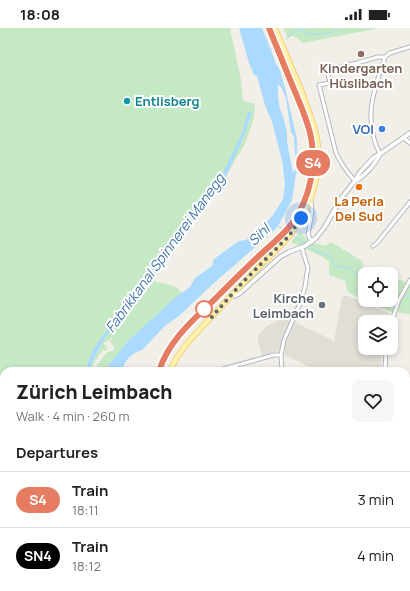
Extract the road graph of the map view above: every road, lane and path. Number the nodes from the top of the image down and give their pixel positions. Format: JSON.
{"nodes":[{"id":1,"x":275,"y":28,"type":"edge"},
{"id":2,"x":410,"y":47,"type":"edge"},
{"id":3,"x":385,"y":56,"type":"junction"},
{"id":4,"x":410,"y":133,"type":"edge"},
{"id":5,"x":404,"y":138,"type":"junction"},
{"id":6,"x":410,"y":143,"type":"edge"},
{"id":7,"x":380,"y":154,"type":"junction"},
{"id":8,"x":355,"y":181,"type":"junction"},
{"id":9,"x":310,"y":201,"type":"junction"},
{"id":10,"x":410,"y":204,"type":"edge"},
{"id":11,"x":311,"y":242,"type":"junction"},
{"id":12,"x":373,"y":246,"type":"dead end"},
{"id":13,"x":303,"y":247,"type":"junction"},
{"id":14,"x":410,"y":280,"type":"edge"},
{"id":15,"x":231,"y":296,"type":"junction"},
{"id":16,"x":394,"y":315,"type":"edge"},
{"id":17,"x":281,"y":355,"type":"junction"},
{"id":18,"x":386,"y":355,"type":"edge"},
{"id":19,"x":172,"y":367,"type":"edge"},
{"id":20,"x":230,"y":367,"type":"edge"},
{"id":21,"x":282,"y":367,"type":"edge"},
{"id":22,"x":385,"y":367,"type":"edge"}],
"edges":[{"from":1,"to":9,"type":"main road"},
{"from":2,"to":3,"type":"street"},
{"from":3,"to":7,"type":"street"},
{"from":3,"to":8,"type":"street"},
{"from":4,"to":5,"type":"street"},
{"from":5,"to":6,"type":"street"},
{"from":5,"to":7,"type":"street"},
{"from":7,"to":8,"type":"street"},
{"from":8,"to":11,"type":"street"},
{"from":9,"to":11,"type":"street"},
{"from":9,"to":15,"type":"main road"},
{"from":10,"to":12,"type":"street"},
{"from":11,"to":13,"type":"street"},
{"from":13,"to":15,"type":"street"},
{"from":13,"to":17,"type":"street"},
{"from":14,"to":16,"type":"street"},
{"from":15,"to":19,"type":"main road"},
{"from":17,"to":20,"type":"street"},
{"from":17,"to":21,"type":"street"},
{"from":18,"to":22,"type":"street"}]}
